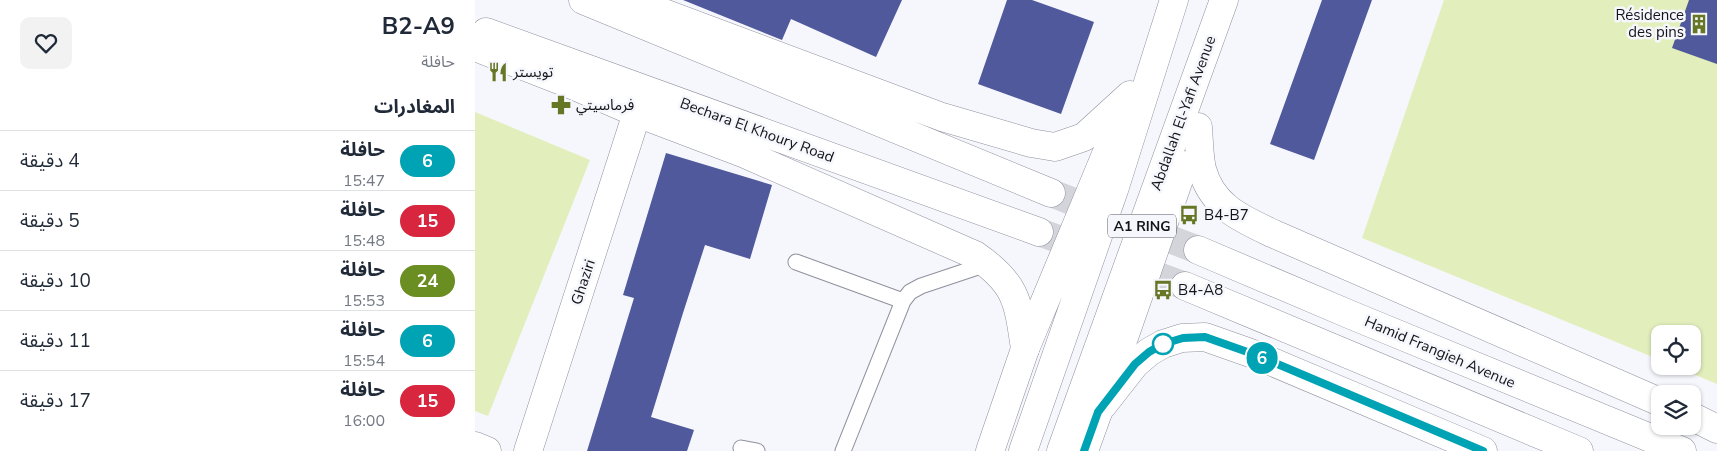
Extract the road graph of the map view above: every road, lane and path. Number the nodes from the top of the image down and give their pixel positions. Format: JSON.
{"nodes":[{"id":1,"x":583,"y":0,"type":"edge"},
{"id":2,"x":629,"y":0,"type":"edge"},
{"id":3,"x":1170,"y":0,"type":"edge"},
{"id":4,"x":1174,"y":0,"type":"edge"},
{"id":5,"x":1223,"y":0,"type":"edge"},
{"id":6,"x":1237,"y":0,"type":"edge"},
{"id":7,"x":677,"y":9,"type":"edge"},
{"id":8,"x":475,"y":28,"type":"edge"},
{"id":9,"x":475,"y":47,"type":"edge"},
{"id":10,"x":1131,"y":95,"type":"junction"},
{"id":11,"x":637,"y":113,"type":"junction"},
{"id":12,"x":1198,"y":126,"type":"junction"},
{"id":13,"x":1051,"y":193,"type":"tunnel mouth"},
{"id":14,"x":1039,"y":232,"type":"tunnel mouth"},
{"id":15,"x":1198,"y":250,"type":"tunnel mouth"},
{"id":16,"x":796,"y":262,"type":"dead end"},
{"id":17,"x":987,"y":264,"type":"junction"},
{"id":18,"x":1185,"y":286,"type":"tunnel mouth"},
{"id":19,"x":903,"y":301,"type":"junction"},
{"id":20,"x":1025,"y":348,"type":"junction"},
{"id":21,"x":1651,"y":398,"type":"edge"},
{"id":22,"x":1098,"y":412,"type":"junction"},
{"id":23,"x":1701,"y":421,"type":"edge"},
{"id":24,"x":1717,"y":429,"type":"edge"},
{"id":25,"x":475,"y":446,"type":"edge"},
{"id":26,"x":741,"y":448,"type":"dead end"},
{"id":27,"x":487,"y":451,"type":"edge"},
{"id":28,"x":528,"y":451,"type":"edge"},
{"id":29,"x":757,"y":451,"type":"edge"},
{"id":30,"x":843,"y":451,"type":"edge"},
{"id":31,"x":990,"y":451,"type":"edge"},
{"id":32,"x":1023,"y":451,"type":"edge"},
{"id":33,"x":1061,"y":451,"type":"edge"},
{"id":34,"x":1084,"y":451,"type":"edge"},
{"id":35,"x":1483,"y":451,"type":"edge"},
{"id":36,"x":1579,"y":451,"type":"edge"},
{"id":37,"x":1682,"y":451,"type":"edge"}],
"edges":[{"from":1,"to":13,"type":"main road"},
{"from":2,"to":7,"type":"main road"},
{"from":3,"to":10,"type":"main road"},
{"from":4,"to":32,"type":"main road","number":"A1 RING"},
{"from":5,"to":33,"type":"main road","name":"Abdallah El-Yafi Avenue","number":"A1 RING"},
{"from":6,"to":12,"type":"main road"},
{"from":7,"to":10,"type":"main road"},
{"from":8,"to":14,"type":"main road","name":"Bechara El Khoury Road"},
{"from":9,"to":11,"type":"main road"},
{"from":10,"to":20,"type":"main road"},
{"from":11,"to":17,"type":"main road"},
{"from":11,"to":28,"type":"main road","name":"Ghaziri"},
{"from":12,"to":21,"type":"main road"},
{"from":12,"to":22,"type":"main road"},
{"from":15,"to":37,"type":"main road","name":"Hamid Frangieh Avenue"},
{"from":16,"to":19,"type":"lane"},
{"from":17,"to":19,"type":"lane"},
{"from":17,"to":20,"type":"main road"},
{"from":18,"to":36,"type":"main road"},
{"from":19,"to":30,"type":"lane"},
{"from":20,"to":31,"type":"main road"},
{"from":22,"to":34,"type":"main road"},
{"from":22,"to":35,"type":"main road"},
{"from":23,"to":24,"type":"main road"},
{"from":25,"to":27,"type":"main road"},
{"from":26,"to":29,"type":"lane"}]}
